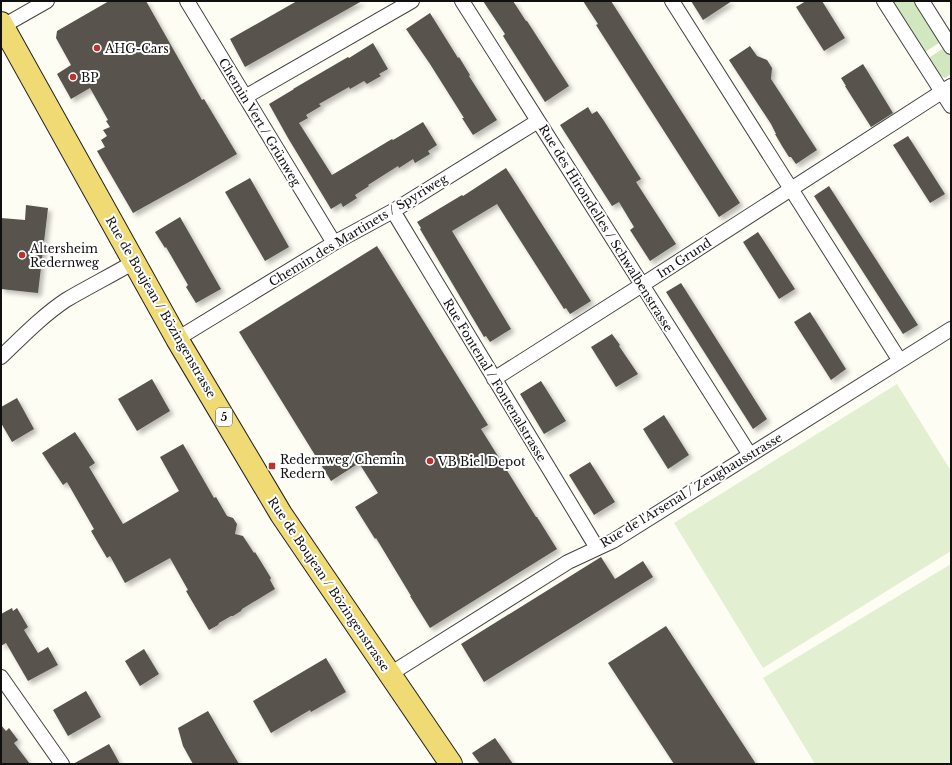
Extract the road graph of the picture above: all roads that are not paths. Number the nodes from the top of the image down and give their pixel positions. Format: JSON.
{"nodes":[{"id":1,"x":47,"y":1,"type":"edge"},
{"id":2,"x":187,"y":1,"type":"edge"},
{"id":3,"x":412,"y":1,"type":"edge"},
{"id":4,"x":462,"y":1,"type":"edge"},
{"id":5,"x":672,"y":1,"type":"edge"},
{"id":6,"x":884,"y":1,"type":"edge"},
{"id":7,"x":922,"y":1,"type":"edge"},
{"id":8,"x":2,"y":25,"type":"edge"},
{"id":9,"x":951,"y":47,"type":"edge"},
{"id":10,"x":946,"y":88,"type":"edge"},
{"id":11,"x":245,"y":97,"type":"junction"},
{"id":12,"x":951,"y":106,"type":"edge"},
{"id":13,"x":538,"y":121,"type":"junction"},
{"id":14,"x":792,"y":188,"type":"junction"},
{"id":15,"x":393,"y":212,"type":"junction"},
{"id":16,"x":334,"y":243,"type":"junction"},
{"id":17,"x":134,"y":262,"type":"junction"},
{"id":18,"x":642,"y":285,"type":"junction"},
{"id":19,"x":951,"y":329,"type":"edge"},
{"id":20,"x":177,"y":338,"type":"junction"},
{"id":21,"x":1,"y":357,"type":"edge"},
{"id":22,"x":900,"y":360,"type":"junction"},
{"id":23,"x":494,"y":379,"type":"junction"},
{"id":24,"x":750,"y":455,"type":"junction"},
{"id":25,"x":597,"y":548,"type":"junction"},
{"id":26,"x":390,"y":674,"type":"junction"},
{"id":27,"x":1,"y":677,"type":"edge"},
{"id":28,"x":62,"y":764,"type":"edge"},
{"id":29,"x":451,"y":764,"type":"edge"}],
"edges":[{"from":1,"to":8,"type":"street"},
{"from":2,"to":11,"type":"street","name":"Chemin Vert / Grünweg"},
{"from":3,"to":11,"type":"street"},
{"from":4,"to":13,"type":"street","name":"Rue des Hirondelles / Schwalbenstrasse"},
{"from":5,"to":14,"type":"street"},
{"from":6,"to":10,"type":"street"},
{"from":7,"to":9,"type":"street"},
{"from":8,"to":17,"type":"main road","name":"Rue de Boujean / Bözingenstrasse","number":"5"},
{"from":10,"to":12,"type":"street"},
{"from":10,"to":14,"type":"street","name":"Im Grund"},
{"from":11,"to":16,"type":"street","name":"Chemin Vert / Grünweg"},
{"from":13,"to":15,"type":"street","name":"Chemin des Martinets / Spyriweg"},
{"from":13,"to":18,"type":"street","name":"Rue des Hirondelles / Schwalbenstrasse"},
{"from":14,"to":18,"type":"street","name":"Im Grund"},
{"from":14,"to":22,"type":"street"},
{"from":15,"to":16,"type":"street","name":"Chemin des Martinets / Spyriweg"},
{"from":15,"to":23,"type":"street","name":"Rue Fontenal / Fontenalstrasse"},
{"from":16,"to":20,"type":"street","name":"Chemin des Martinets / Spyriweg"},
{"from":17,"to":20,"type":"main road","name":"Rue de Boujean / Bözingenstrasse","number":"5"},
{"from":17,"to":21,"type":"street"},
{"from":18,"to":23,"type":"street","name":"Im Grund"},
{"from":18,"to":24,"type":"street","name":"Rue des Hirondelles / Schwalbenstrasse"},
{"from":19,"to":22,"type":"street","name":"Rue de l'Arsenal / Zeughausstrasse"},
{"from":20,"to":26,"type":"main road","name":"Rue de Boujean / Bözingenstrasse","number":"5"},
{"from":22,"to":24,"type":"street","name":"Rue de l'Arsenal / Zeughausstrasse"},
{"from":23,"to":25,"type":"street","name":"Rue Fontenal / Fontenalstrasse"},
{"from":24,"to":25,"type":"street","name":"Rue de l'Arsenal / Zeughausstrasse"},
{"from":25,"to":26,"type":"street","name":"Rue de l'Arsenal / Zeughausstrasse"},
{"from":26,"to":29,"type":"main road","name":"Rue de Boujean / Bözingenstrasse","number":"5"},
{"from":27,"to":28,"type":"street"}]}
